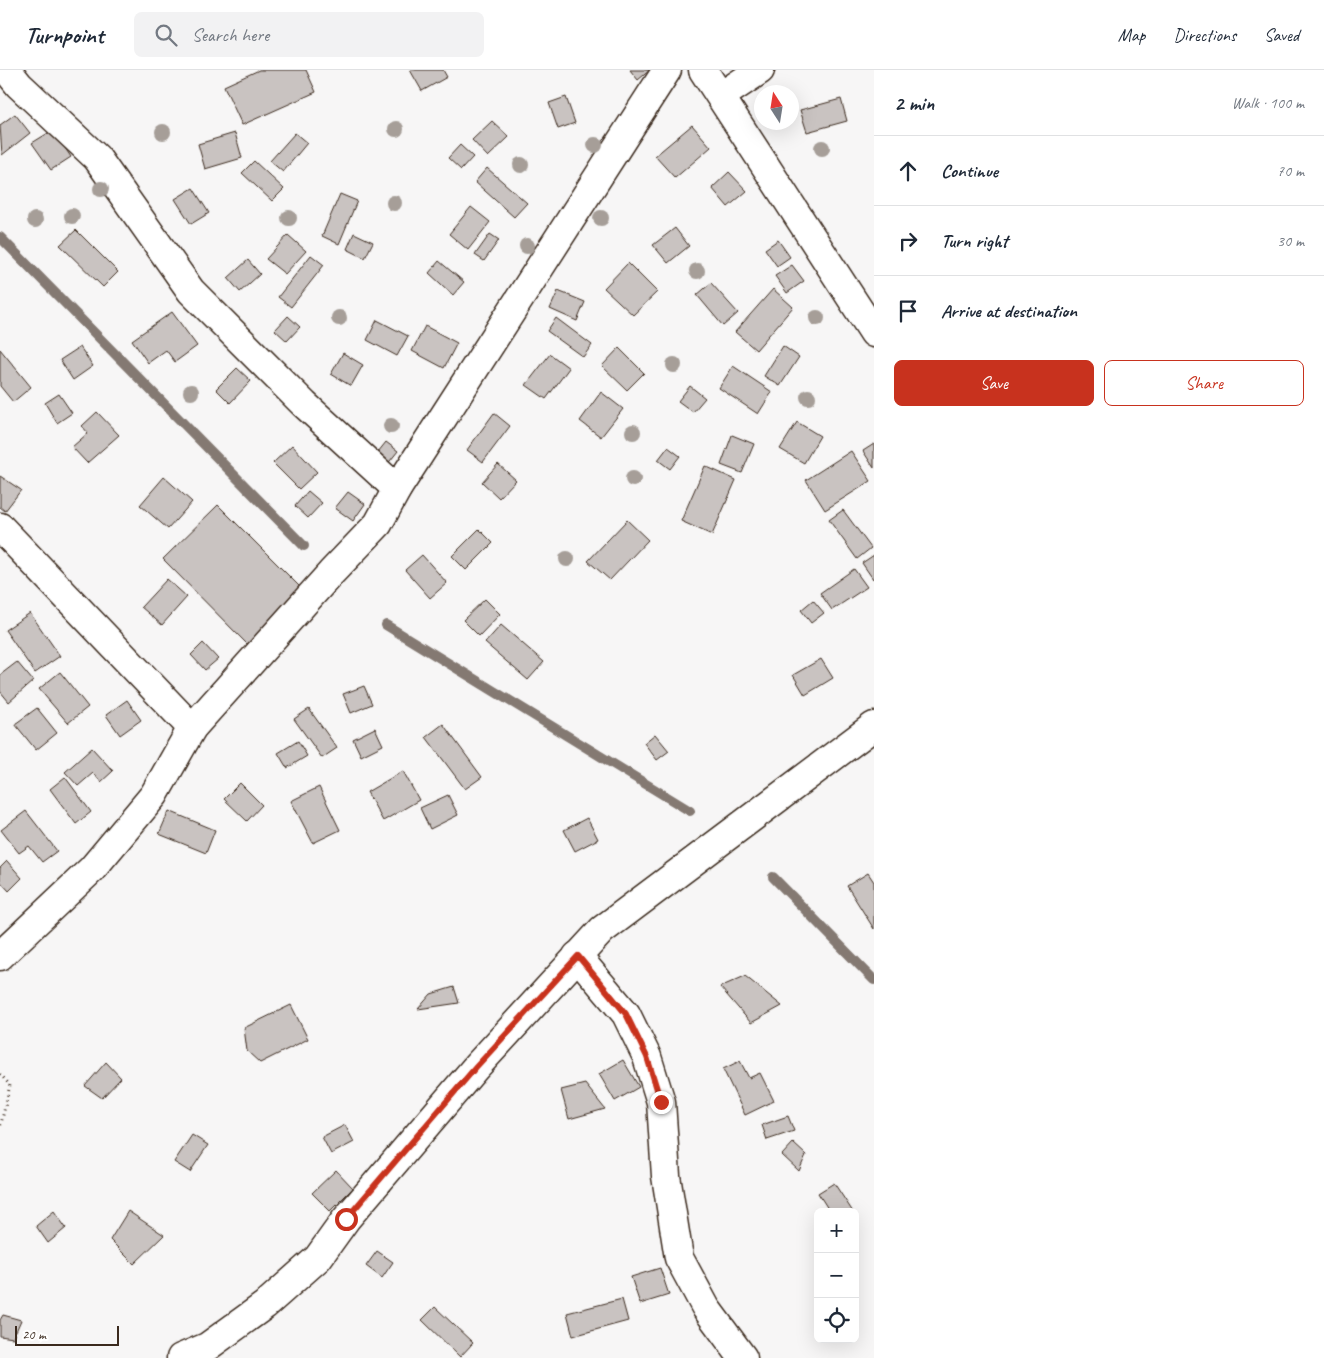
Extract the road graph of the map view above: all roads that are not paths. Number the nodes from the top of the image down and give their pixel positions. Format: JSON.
{"nodes":[{"id":1,"x":7,"y":70,"type":"edge"},
{"id":2,"x":667,"y":70,"type":"edge"},
{"id":3,"x":702,"y":70,"type":"edge"},
{"id":4,"x":760,"y":70,"type":"edge"},
{"id":5,"x":721,"y":96,"type":"junction"},
{"id":6,"x":874,"y":333,"type":"edge"},
{"id":7,"x":397,"y":489,"type":"junction"},
{"id":8,"x":0,"y":527,"type":"edge"},
{"id":9,"x":874,"y":726,"type":"edge"},
{"id":10,"x":192,"y":728,"type":"junction"},
{"id":11,"x":0,"y":956,"type":"edge"},
{"id":12,"x":578,"y":956,"type":"junction"},
{"id":13,"x":181,"y":1358,"type":"edge"},
{"id":14,"x":743,"y":1358,"type":"edge"}],
"edges":[{"from":1,"to":7,"type":"street"},
{"from":2,"to":7,"type":"street"},
{"from":3,"to":5,"type":"street"},
{"from":4,"to":5,"type":"street"},
{"from":5,"to":6,"type":"street"},
{"from":7,"to":10,"type":"street"},
{"from":8,"to":10,"type":"street"},
{"from":9,"to":12,"type":"street"},
{"from":10,"to":11,"type":"street"},
{"from":12,"to":13,"type":"street"},
{"from":12,"to":14,"type":"street"}]}
